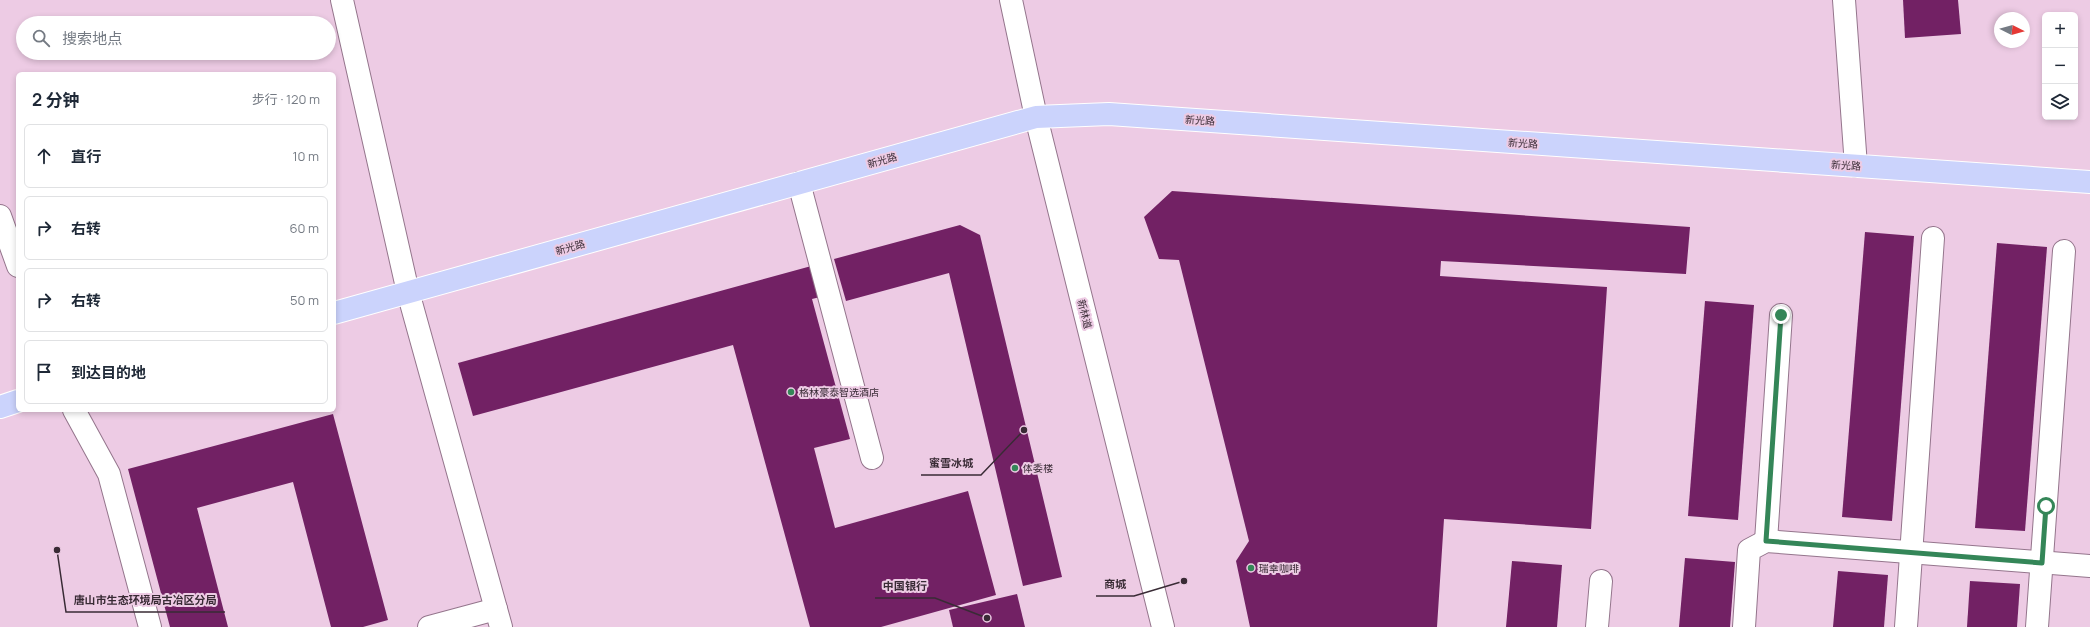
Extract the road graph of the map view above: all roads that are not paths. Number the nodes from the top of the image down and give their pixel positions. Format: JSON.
{"nodes":[{"id":1,"x":342,"y":0,"type":"edge"},
{"id":2,"x":1011,"y":0,"type":"edge"},
{"id":3,"x":1844,"y":0,"type":"edge"},
{"id":4,"x":1036,"y":117,"type":"junction"},
{"id":5,"x":1856,"y":166,"type":"junction"},
{"id":6,"x":2090,"y":182,"type":"edge"},
{"id":7,"x":799,"y":183,"type":"junction"},
{"id":8,"x":0,"y":216,"type":"edge"},
{"id":9,"x":1933,"y":238,"type":"dead end"},
{"id":10,"x":2064,"y":251,"type":"dead end"},
{"id":11,"x":16,"y":260,"type":"edge"},
{"id":12,"x":408,"y":292,"type":"junction"},
{"id":13,"x":336,"y":312,"type":"edge"},
{"id":14,"x":1781,"y":315,"type":"dead end"},
{"id":15,"x":16,"y":403,"type":"edge"},
{"id":16,"x":0,"y":407,"type":"edge"},
{"id":17,"x":75,"y":412,"type":"edge"},
{"id":18,"x":872,"y":458,"type":"dead end"},
{"id":19,"x":1766,"y":541,"type":"junction"},
{"id":20,"x":1911,"y":553,"type":"junction"},
{"id":21,"x":2042,"y":563,"type":"junction"},
{"id":22,"x":2090,"y":566,"type":"edge"},
{"id":23,"x":1601,"y":581,"type":"dead end"},
{"id":24,"x":499,"y":618,"type":"edge"},
{"id":25,"x":150,"y":627,"type":"edge"},
{"id":26,"x":429,"y":627,"type":"edge"},
{"id":27,"x":1163,"y":627,"type":"edge"},
{"id":28,"x":1597,"y":627,"type":"edge"},
{"id":29,"x":1744,"y":627,"type":"edge"},
{"id":30,"x":1906,"y":627,"type":"edge"},
{"id":31,"x":2037,"y":627,"type":"edge"}],
"edges":[{"from":1,"to":12,"type":"street"},
{"from":2,"to":4,"type":"street","name":"新林道"},
{"from":3,"to":5,"type":"street"},
{"from":4,"to":5,"type":"main road","name":"新光路"},
{"from":4,"to":7,"type":"main road","name":"新光路"},
{"from":4,"to":27,"type":"street","name":"新林道"},
{"from":5,"to":6,"type":"main road","name":"新光路"},
{"from":7,"to":12,"type":"main road","name":"新光路"},
{"from":7,"to":18,"type":"street"},
{"from":8,"to":11,"type":"street"},
{"from":9,"to":20,"type":"street"},
{"from":10,"to":21,"type":"street"},
{"from":12,"to":13,"type":"main road","name":"新光路"},
{"from":12,"to":24,"type":"street"},
{"from":14,"to":19,"type":"street"},
{"from":15,"to":16,"type":"main road"},
{"from":17,"to":25,"type":"street"},
{"from":19,"to":20,"type":"street"},
{"from":19,"to":29,"type":"street"},
{"from":20,"to":21,"type":"street"},
{"from":20,"to":30,"type":"street"},
{"from":21,"to":22,"type":"street"},
{"from":21,"to":31,"type":"street"},
{"from":23,"to":28,"type":"street"},
{"from":24,"to":26,"type":"street"}]}
